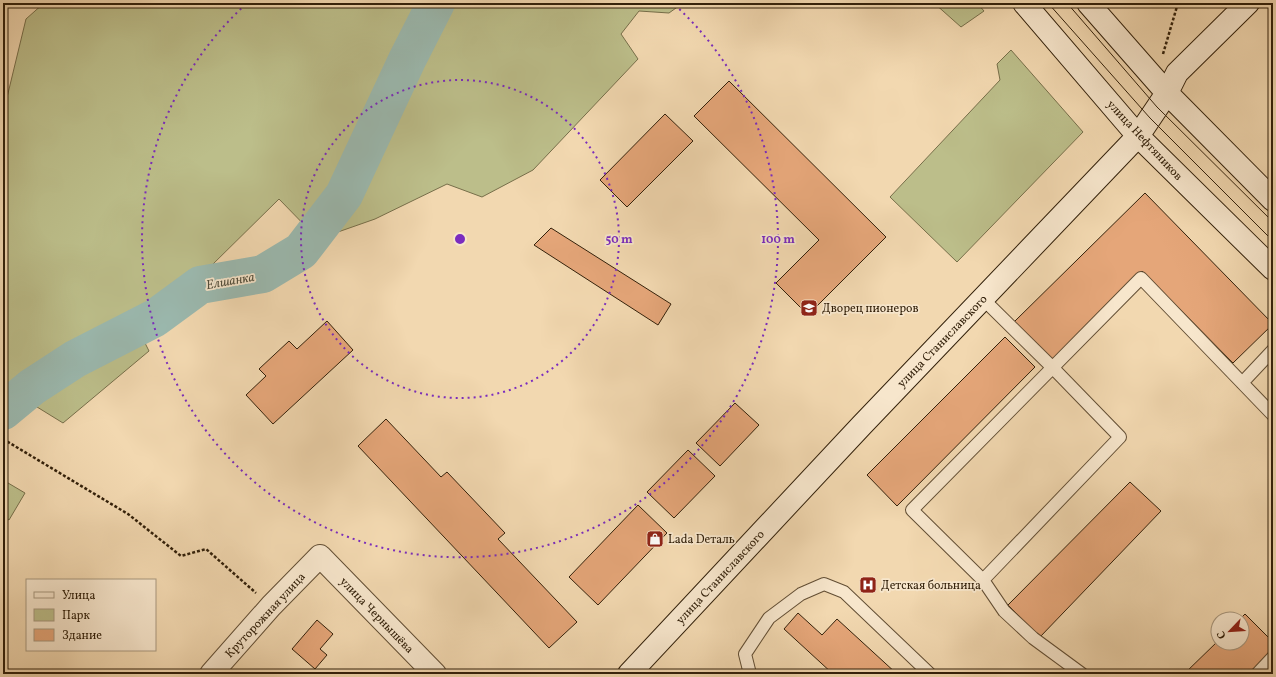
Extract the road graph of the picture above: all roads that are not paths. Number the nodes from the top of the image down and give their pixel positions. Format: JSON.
{"nodes":[{"id":1,"x":1024,"y":3,"type":"edge"},
{"id":2,"x":1088,"y":3,"type":"edge"},
{"id":3,"x":1248,"y":3,"type":"edge"},
{"id":4,"x":1166,"y":93,"type":"junction"},
{"id":5,"x":1138,"y":136,"type":"junction"},
{"id":6,"x":1273,"y":200,"type":"edge"},
{"id":7,"x":1273,"y":269,"type":"edge"},
{"id":8,"x":982,"y":299,"type":"junction"},
{"id":9,"x":1273,"y":350,"type":"edge"},
{"id":10,"x":1053,"y":368,"type":"junction"},
{"id":11,"x":1242,"y":383,"type":"junction"},
{"id":12,"x":1273,"y":415,"type":"edge"},
{"id":13,"x":320,"y":556,"type":"joint"},
{"id":14,"x":983,"y":580,"type":"junction"},
{"id":15,"x":1273,"y":657,"type":"edge"},
{"id":16,"x":211,"y":674,"type":"edge"},
{"id":17,"x":435,"y":674,"type":"edge"},
{"id":18,"x":629,"y":674,"type":"edge"},
{"id":19,"x":750,"y":674,"type":"edge"},
{"id":20,"x":930,"y":674,"type":"edge"},
{"id":21,"x":1082,"y":674,"type":"edge"},
{"id":22,"x":1257,"y":674,"type":"edge"}],
"edges":[{"from":1,"to":5,"type":"main road","name":"улица Нефтяников"},
{"from":2,"to":4,"type":"main road"},
{"from":3,"to":4,"type":"main road","name":"улица Станиславского"},
{"from":4,"to":5,"type":"main road","name":"улица Станиславского"},
{"from":4,"to":6,"type":"main road"},
{"from":5,"to":7,"type":"main road","name":"улица Нефтяников"},
{"from":5,"to":8,"type":"main road","name":"улица Станиславского"},
{"from":8,"to":10,"type":"lane"},
{"from":8,"to":18,"type":"main road","name":"улица Станиславского"},
{"from":9,"to":11,"type":"lane"},
{"from":10,"to":11,"type":"lane"},
{"from":10,"to":14,"type":"lane"},
{"from":10,"to":14,"type":"lane"},
{"from":11,"to":12,"type":"lane"},
{"from":13,"to":16,"type":"main road","name":"Круторожная улица"},
{"from":13,"to":17,"type":"main road","name":"улица Чернышёва"},
{"from":14,"to":21,"type":"lane"},
{"from":15,"to":22,"type":"lane"},
{"from":19,"to":20,"type":"lane"}]}
